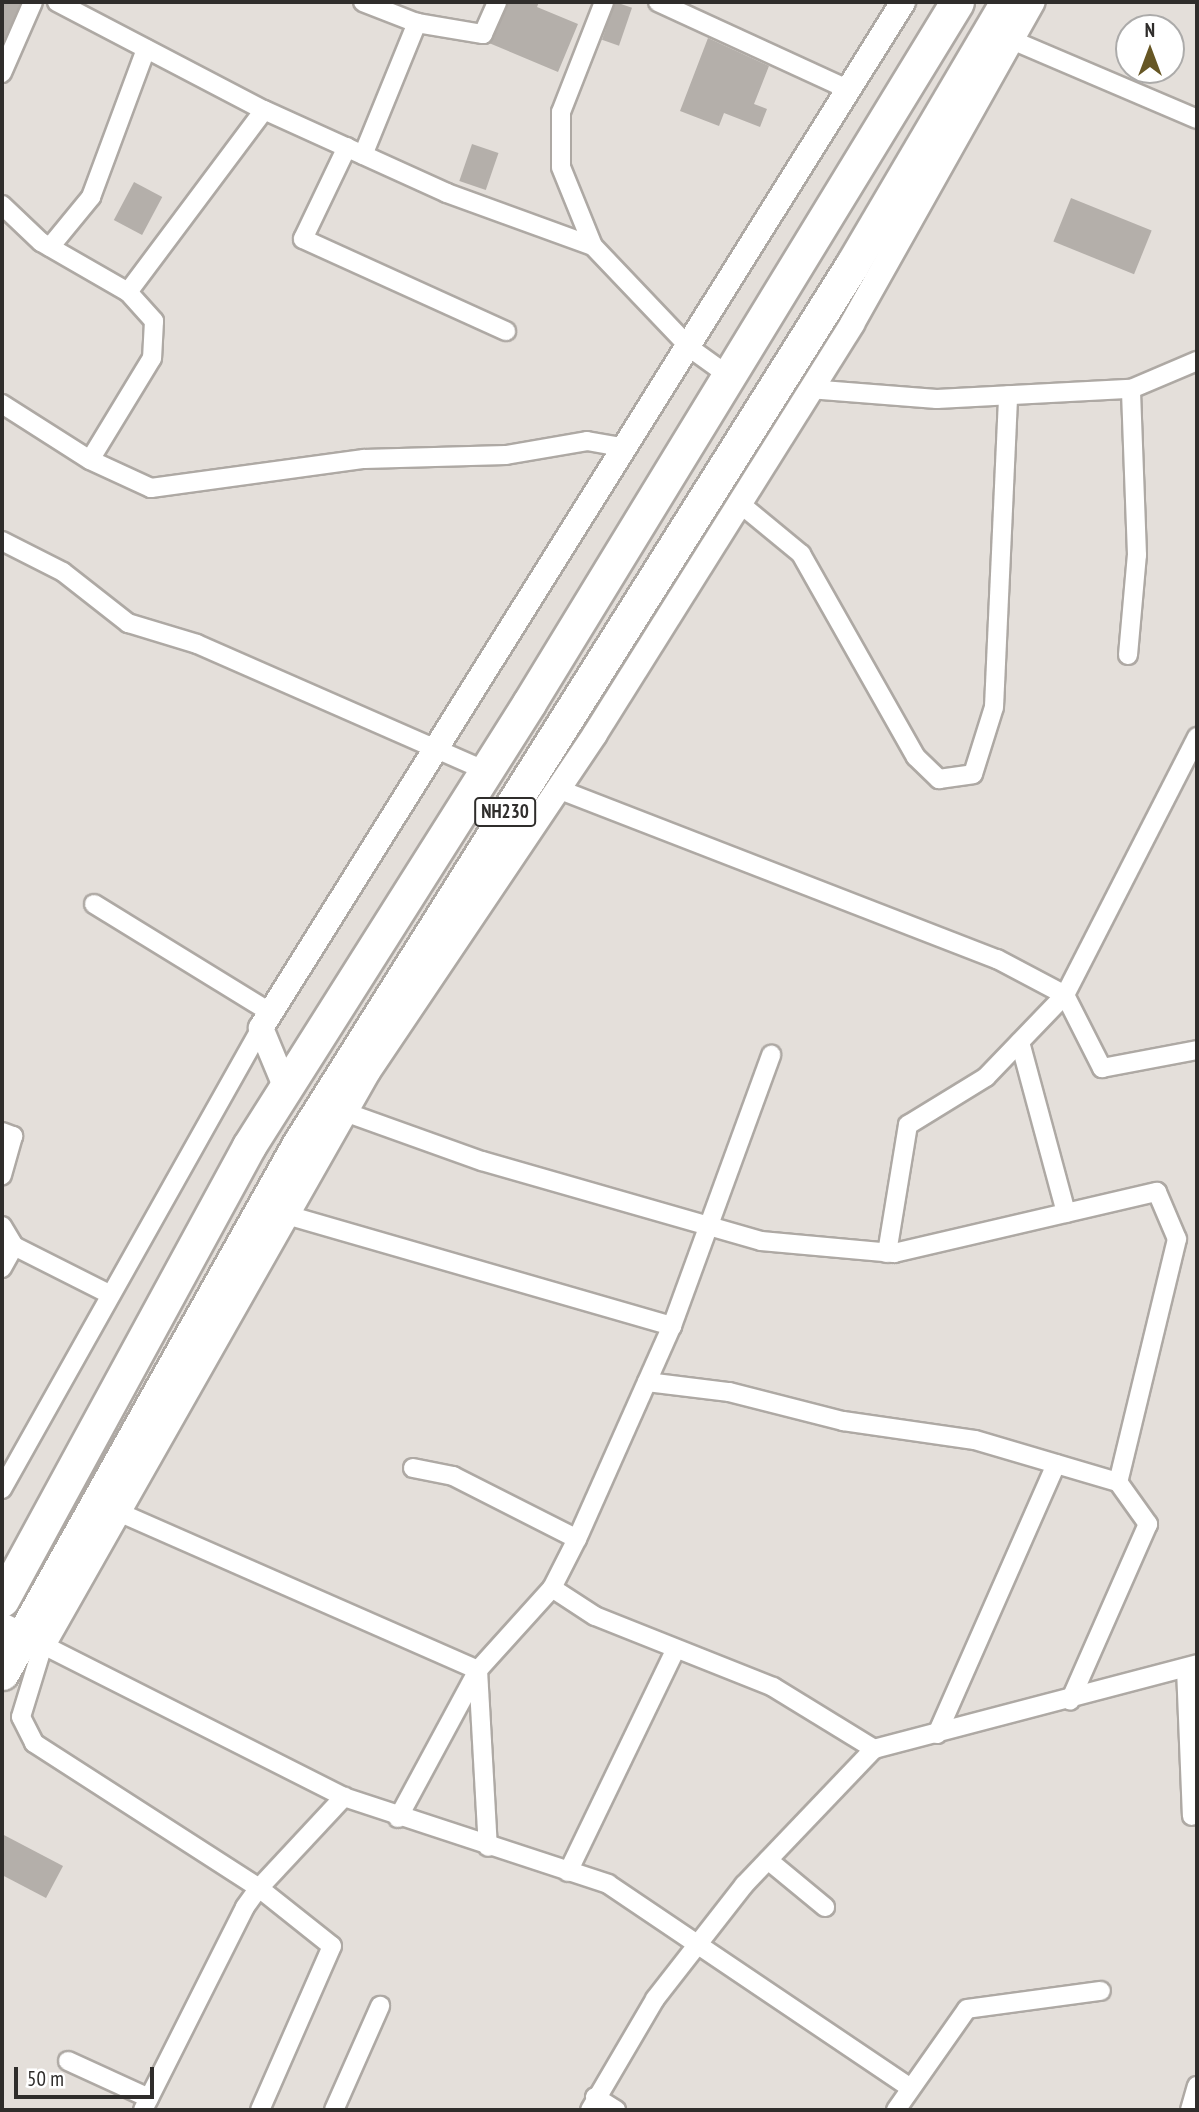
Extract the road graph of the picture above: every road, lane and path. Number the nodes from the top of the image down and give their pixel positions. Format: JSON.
{"nodes":[{"id":1,"x":33,"y":2,"type":"edge"},
{"id":2,"x":57,"y":2,"type":"edge"},
{"id":3,"x":363,"y":2,"type":"edge"},
{"id":4,"x":497,"y":2,"type":"edge"},
{"id":5,"x":604,"y":2,"type":"edge"},
{"id":6,"x":658,"y":2,"type":"edge"},
{"id":7,"x":903,"y":2,"type":"edge"},
{"id":8,"x":957,"y":2,"type":"edge"},
{"id":9,"x":1007,"y":2,"type":"edge"},
{"id":10,"x":1033,"y":2,"type":"edge"},
{"id":11,"x":417,"y":23,"type":"junction"},
{"id":12,"x":1012,"y":40,"type":"junction"},
{"id":13,"x":146,"y":49,"type":"junction"},
{"id":14,"x":2,"y":72,"type":"edge"},
{"id":15,"x":849,"y":90,"type":"junction"},
{"id":16,"x":264,"y":110,"type":"junction"},
{"id":17,"x":1197,"y":119,"type":"edge"},
{"id":18,"x":355,"y":151,"type":"junction"},
{"id":19,"x":2,"y":205,"type":"edge"},
{"id":20,"x":593,"y":246,"type":"junction"},
{"id":21,"x":50,"y":247,"type":"junction"},
{"id":22,"x":128,"y":292,"type":"junction"},
{"id":23,"x":506,"y":331,"type":"dead end"},
{"id":24,"x":690,"y":348,"type":"junction"},
{"id":25,"x":1197,"y":361,"type":"edge"},
{"id":26,"x":729,"y":376,"type":"junction"},
{"id":27,"x":809,"y":389,"type":"junction"},
{"id":28,"x":1131,"y":389,"type":"junction"},
{"id":29,"x":1008,"y":395,"type":"junction"},
{"id":30,"x":2,"y":404,"type":"edge"},
{"id":31,"x":749,"y":427,"type":"junction"},
{"id":32,"x":627,"y":448,"type":"junction"},
{"id":33,"x":765,"y":457,"type":"junction"},
{"id":34,"x":90,"y":460,"type":"junction"},
{"id":35,"x":738,"y":502,"type":"junction"},
{"id":36,"x":2,"y":541,"type":"edge"},
{"id":37,"x":1128,"y":655,"type":"dead end"},
{"id":38,"x":1197,"y":737,"type":"edge"},
{"id":39,"x":441,"y":748,"type":"junction"},
{"id":40,"x":486,"y":771,"type":"junction"},
{"id":41,"x":558,"y":789,"type":"junction"},
{"id":42,"x":93,"y":904,"type":"dead end"},
{"id":43,"x":1065,"y":995,"type":"junction"},
{"id":44,"x":266,"y":1020,"type":"junction"},
{"id":45,"x":1020,"y":1042,"type":"junction"},
{"id":46,"x":1197,"y":1050,"type":"edge"},
{"id":47,"x":771,"y":1055,"type":"dead end"},
{"id":48,"x":355,"y":1072,"type":"junction"},
{"id":49,"x":285,"y":1086,"type":"junction"},
{"id":50,"x":345,"y":1112,"type":"junction"},
{"id":51,"x":2,"y":1132,"type":"edge"},
{"id":52,"x":2,"y":1175,"type":"edge"},
{"id":53,"x":1066,"y":1213,"type":"junction"},
{"id":54,"x":286,"y":1215,"type":"junction"},
{"id":55,"x":2,"y":1226,"type":"edge"},
{"id":56,"x":709,"y":1226,"type":"junction"},
{"id":57,"x":14,"y":1247,"type":"junction"},
{"id":58,"x":887,"y":1253,"type":"junction"},
{"id":59,"x":2,"y":1268,"type":"edge"},
{"id":60,"x":109,"y":1294,"type":"junction"},
{"id":61,"x":672,"y":1326,"type":"junction"},
{"id":62,"x":648,"y":1382,"type":"junction"},
{"id":63,"x":1056,"y":1464,"type":"junction"},
{"id":64,"x":413,"y":1468,"type":"dead end"},
{"id":65,"x":1118,"y":1482,"type":"junction"},
{"id":66,"x":2,"y":1489,"type":"edge"},
{"id":67,"x":116,"y":1511,"type":"junction"},
{"id":68,"x":577,"y":1539,"type":"junction"},
{"id":69,"x":552,"y":1588,"type":"junction"},
{"id":70,"x":2,"y":1600,"type":"edge"},
{"id":71,"x":22,"y":1635,"type":"edge"},
{"id":72,"x":675,"y":1651,"type":"junction"},
{"id":73,"x":1192,"y":1666,"type":"edge"},
{"id":74,"x":478,"y":1670,"type":"junction"},
{"id":75,"x":2,"y":1673,"type":"edge"},
{"id":76,"x":1070,"y":1700,"type":"junction"},
{"id":77,"x":1192,"y":1703,"type":"edge"},
{"id":78,"x":937,"y":1734,"type":"junction"},
{"id":79,"x":874,"y":1749,"type":"junction"},
{"id":80,"x":344,"y":1797,"type":"junction"},
{"id":81,"x":1192,"y":1816,"type":"dead end"},
{"id":82,"x":398,"y":1818,"type":"junction"},
{"id":83,"x":488,"y":1847,"type":"junction"},
{"id":84,"x":768,"y":1860,"type":"junction"},
{"id":85,"x":568,"y":1872,"type":"junction"},
{"id":86,"x":259,"y":1888,"type":"junction"},
{"id":87,"x":825,"y":1907,"type":"dead end"},
{"id":88,"x":696,"y":1946,"type":"junction"},
{"id":89,"x":1101,"y":1991,"type":"dead end"},
{"id":90,"x":380,"y":2006,"type":"dead end"},
{"id":91,"x":68,"y":2061,"type":"dead end"},
{"id":92,"x":1197,"y":2085,"type":"edge"},
{"id":93,"x":910,"y":2088,"type":"junction"},
{"id":94,"x":146,"y":2104,"type":"edge"},
{"id":95,"x":593,"y":2104,"type":"edge"},
{"id":96,"x":260,"y":2110,"type":"edge"},
{"id":97,"x":334,"y":2110,"type":"edge"},
{"id":98,"x":616,"y":2110,"type":"edge"},
{"id":99,"x":896,"y":2110,"type":"edge"},
{"id":100,"x":1190,"y":2110,"type":"edge"}],
"edges":[{"from":1,"to":14,"type":"street"},
{"from":2,"to":13,"type":"street"},
{"from":3,"to":11,"type":"street"},
{"from":4,"to":11,"type":"street"},
{"from":5,"to":20,"type":"street"},
{"from":6,"to":15,"type":"street"},
{"from":7,"to":15,"type":"street"},
{"from":8,"to":26,"type":"highway","number":"NH230"},
{"from":9,"to":31,"type":"highway","number":"NH230"},
{"from":10,"to":12,"type":"street"},
{"from":11,"to":18,"type":"street"},
{"from":12,"to":17,"type":"street"},
{"from":12,"to":27,"type":"street"},
{"from":13,"to":16,"type":"street"},
{"from":13,"to":21,"type":"street"},
{"from":15,"to":24,"type":"street"},
{"from":16,"to":18,"type":"street"},
{"from":16,"to":22,"type":"street"},
{"from":18,"to":20,"type":"street"},
{"from":18,"to":23,"type":"street"},
{"from":19,"to":21,"type":"street"},
{"from":20,"to":24,"type":"street"},
{"from":21,"to":22,"type":"street"},
{"from":22,"to":34,"type":"street"},
{"from":24,"to":26,"type":"street"},
{"from":24,"to":32,"type":"street"},
{"from":25,"to":28,"type":"street"},
{"from":26,"to":40,"type":"highway","number":"NH230"},
{"from":27,"to":29,"type":"street"},
{"from":27,"to":33,"type":"street"},
{"from":28,"to":29,"type":"street"},
{"from":28,"to":37,"type":"street"},
{"from":29,"to":35,"type":"street"},
{"from":30,"to":34,"type":"street"},
{"from":31,"to":33,"type":"street"},
{"from":31,"to":48,"type":"highway","number":"NH230"},
{"from":32,"to":34,"type":"street"},
{"from":32,"to":39,"type":"street"},
{"from":33,"to":35,"type":"street"},
{"from":35,"to":41,"type":"street"},
{"from":36,"to":39,"type":"street"},
{"from":38,"to":43,"type":"street"},
{"from":39,"to":40,"type":"street"},
{"from":39,"to":44,"type":"street"},
{"from":40,"to":49,"type":"highway","number":"NH230"},
{"from":41,"to":43,"type":"street"},
{"from":41,"to":48,"type":"street"},
{"from":42,"to":44,"type":"street"},
{"from":43,"to":45,"type":"street"},
{"from":43,"to":46,"type":"street"},
{"from":44,"to":49,"type":"street"},
{"from":44,"to":60,"type":"street"},
{"from":45,"to":53,"type":"street"},
{"from":45,"to":58,"type":"street"},
{"from":47,"to":56,"type":"street"},
{"from":48,"to":50,"type":"street"},
{"from":48,"to":71,"type":"highway","number":"NH230"},
{"from":49,"to":70,"type":"highway","number":"NH230"},
{"from":50,"to":54,"type":"street"},
{"from":50,"to":56,"type":"street"},
{"from":51,"to":52,"type":"street"},
{"from":53,"to":58,"type":"street"},
{"from":53,"to":65,"type":"street"},
{"from":54,"to":61,"type":"street"},
{"from":54,"to":67,"type":"street"},
{"from":55,"to":57,"type":"street"},
{"from":56,"to":58,"type":"street"},
{"from":56,"to":61,"type":"street"},
{"from":57,"to":59,"type":"street"},
{"from":57,"to":60,"type":"street"},
{"from":60,"to":66,"type":"street"},
{"from":61,"to":62,"type":"street"},
{"from":62,"to":63,"type":"street"},
{"from":62,"to":68,"type":"street"},
{"from":63,"to":65,"type":"street"},
{"from":63,"to":78,"type":"street"},
{"from":64,"to":68,"type":"street"},
{"from":65,"to":76,"type":"street"},
{"from":67,"to":71,"type":"street"},
{"from":67,"to":74,"type":"street"},
{"from":68,"to":69,"type":"street"},
{"from":69,"to":72,"type":"street"},
{"from":69,"to":74,"type":"street"},
{"from":71,"to":75,"type":"highway","number":"NH230"},
{"from":71,"to":80,"type":"street"},
{"from":71,"to":86,"type":"street"},
{"from":72,"to":79,"type":"street"},
{"from":72,"to":85,"type":"street"},
{"from":73,"to":76,"type":"street"},
{"from":73,"to":77,"type":"street"},
{"from":74,"to":82,"type":"street"},
{"from":74,"to":83,"type":"street"},
{"from":76,"to":78,"type":"street"},
{"from":77,"to":81,"type":"street"},
{"from":78,"to":79,"type":"street"},
{"from":79,"to":84,"type":"street"},
{"from":80,"to":82,"type":"street"},
{"from":80,"to":86,"type":"street"},
{"from":82,"to":83,"type":"street"},
{"from":83,"to":85,"type":"street"},
{"from":84,"to":87,"type":"street"},
{"from":84,"to":88,"type":"street"},
{"from":85,"to":88,"type":"street"},
{"from":86,"to":94,"type":"street"},
{"from":86,"to":96,"type":"street"},
{"from":88,"to":93,"type":"street"},
{"from":88,"to":95,"type":"street"},
{"from":89,"to":93,"type":"street"},
{"from":90,"to":97,"type":"street"},
{"from":91,"to":94,"type":"street"},
{"from":92,"to":100,"type":"street"},
{"from":93,"to":99,"type":"street"},
{"from":95,"to":98,"type":"street"}]}
